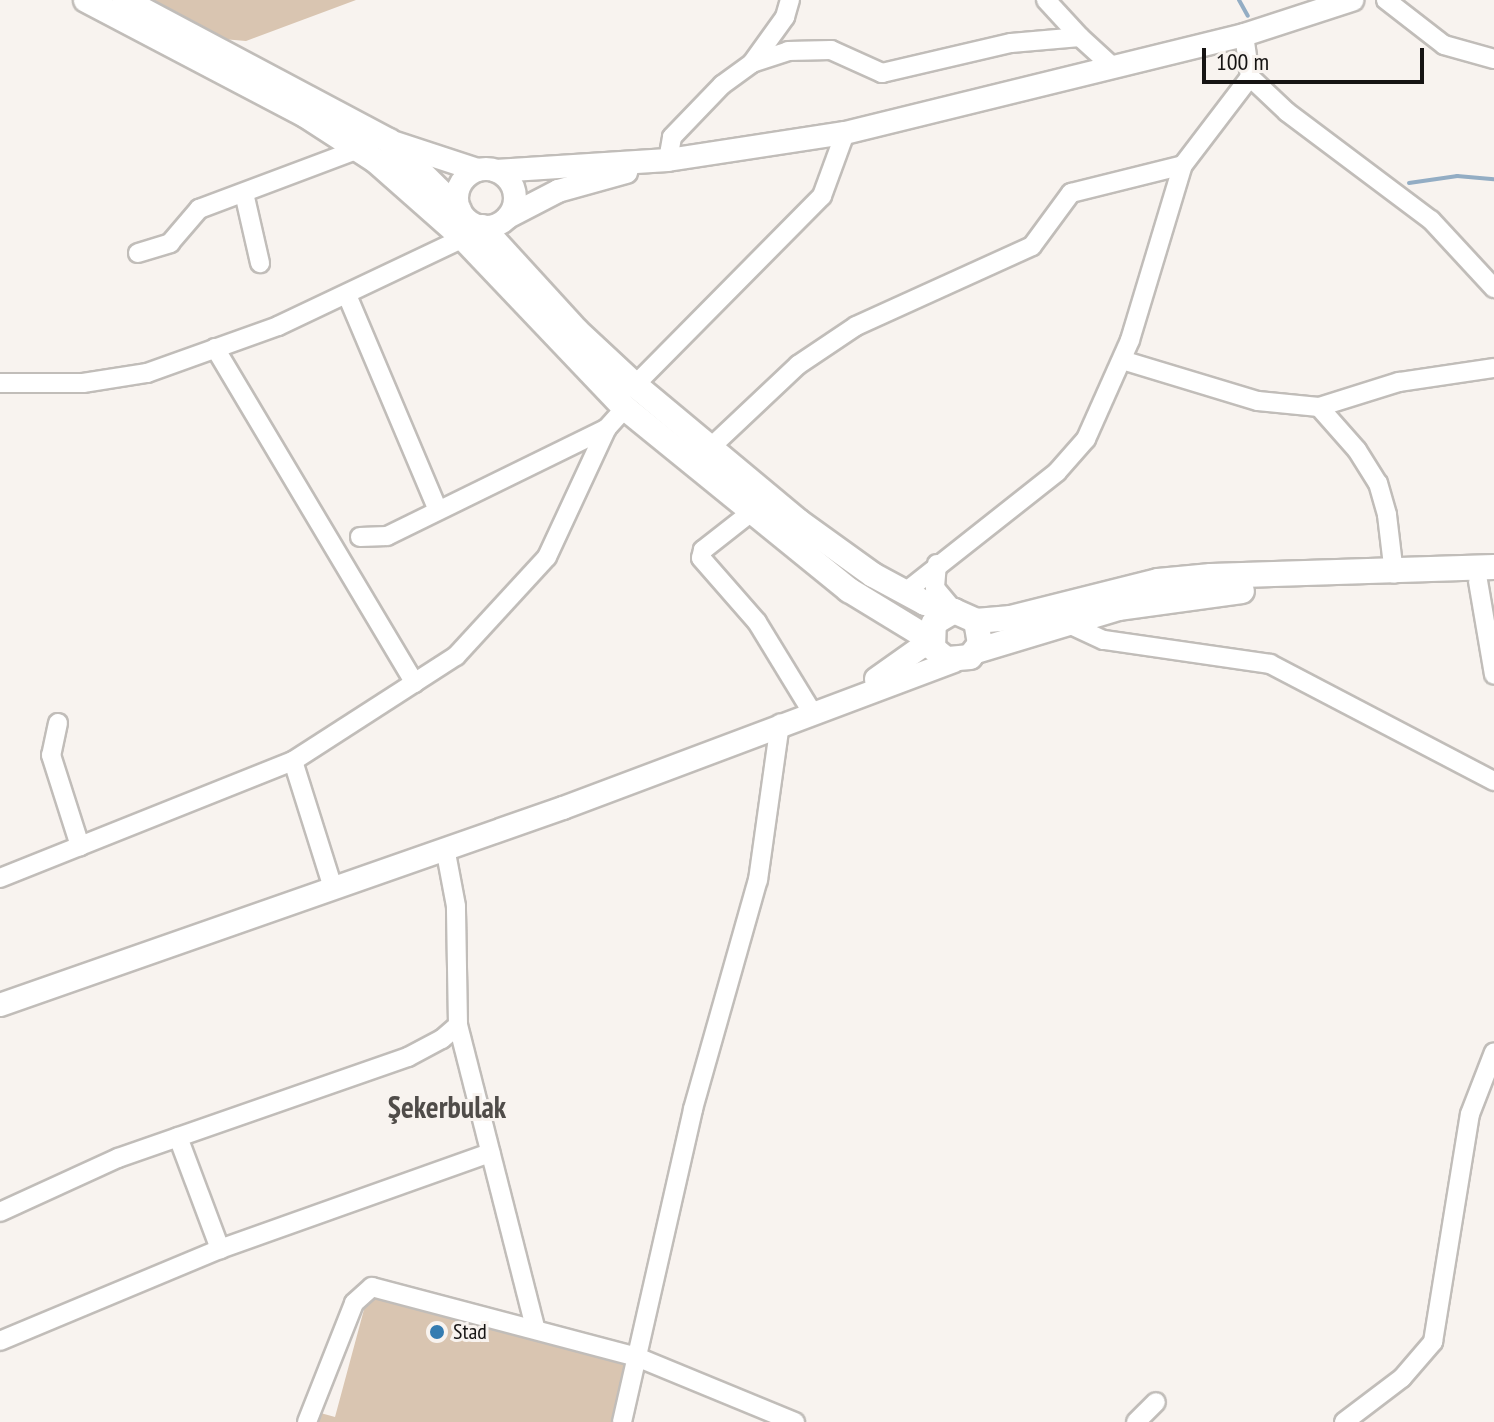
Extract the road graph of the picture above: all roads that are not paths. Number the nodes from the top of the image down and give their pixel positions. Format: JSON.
{"nodes":[{"id":1,"x":86,"y":0,"type":"edge"},
{"id":2,"x":124,"y":0,"type":"edge"},
{"id":3,"x":790,"y":0,"type":"edge"},
{"id":4,"x":1046,"y":0,"type":"edge"},
{"id":5,"x":1386,"y":0,"type":"edge"},
{"id":6,"x":1345,"y":1,"type":"edge"},
{"id":7,"x":1244,"y":35,"type":"junction"},
{"id":8,"x":1080,"y":37,"type":"junction"},
{"id":9,"x":1494,"y":59,"type":"edge"},
{"id":10,"x":752,"y":63,"type":"junction"},
{"id":11,"x":1113,"y":67,"type":"junction"},
{"id":12,"x":1250,"y":77,"type":"junction"},
{"id":13,"x":845,"y":133,"type":"junction"},
{"id":14,"x":389,"y":141,"type":"junction"},
{"id":15,"x":359,"y":149,"type":"junction"},
{"id":16,"x":668,"y":160,"type":"junction"},
{"id":17,"x":1183,"y":165,"type":"junction"},
{"id":18,"x":487,"y":170,"type":"junction"},
{"id":19,"x":244,"y":193,"type":"junction"},
{"id":20,"x":508,"y":217,"type":"junction"},
{"id":21,"x":469,"y":225,"type":"junction"},
{"id":22,"x":138,"y":253,"type":"dead end"},
{"id":23,"x":260,"y":263,"type":"dead end"},
{"id":24,"x":1494,"y":288,"type":"edge"},
{"id":25,"x":347,"y":295,"type":"junction"},
{"id":26,"x":215,"y":348,"type":"junction"},
{"id":27,"x":1122,"y":360,"type":"junction"},
{"id":28,"x":1494,"y":368,"type":"edge"},
{"id":29,"x":0,"y":383,"type":"edge"},
{"id":30,"x":635,"y":385,"type":"junction"},
{"id":31,"x":1319,"y":407,"type":"junction"},
{"id":32,"x":625,"y":408,"type":"junction"},
{"id":33,"x":607,"y":428,"type":"junction"},
{"id":34,"x":710,"y":448,"type":"junction"},
{"id":35,"x":437,"y":508,"type":"junction"},
{"id":36,"x":754,"y":510,"type":"junction"},
{"id":37,"x":360,"y":537,"type":"dead end"},
{"id":38,"x":937,"y":564,"type":"junction"},
{"id":39,"x":1394,"y":574,"type":"junction"},
{"id":40,"x":1489,"y":576,"type":"edge"},
{"id":41,"x":904,"y":593,"type":"junction"},
{"id":42,"x":965,"y":616,"type":"junction"},
{"id":43,"x":1069,"y":624,"type":"junction"},
{"id":44,"x":931,"y":640,"type":"junction"},
{"id":45,"x":965,"y":656,"type":"junction"},
{"id":46,"x":1494,"y":675,"type":"edge"},
{"id":47,"x":415,"y":683,"type":"junction"},
{"id":48,"x":821,"y":709,"type":"junction"},
{"id":49,"x":58,"y":723,"type":"dead end"},
{"id":50,"x":780,"y":724,"type":"junction"},
{"id":51,"x":293,"y":761,"type":"junction"},
{"id":52,"x":1494,"y":781,"type":"edge"},
{"id":53,"x":80,"y":846,"type":"junction"},
{"id":54,"x":445,"y":848,"type":"junction"},
{"id":55,"x":0,"y":878,"type":"edge"},
{"id":56,"x":332,"y":885,"type":"junction"},
{"id":57,"x":0,"y":1005,"type":"edge"},
{"id":58,"x":458,"y":1025,"type":"junction"},
{"id":59,"x":1494,"y":1052,"type":"edge"},
{"id":60,"x":178,"y":1137,"type":"junction"},
{"id":61,"x":490,"y":1153,"type":"junction"},
{"id":62,"x":0,"y":1212,"type":"edge"},
{"id":63,"x":220,"y":1249,"type":"junction"},
{"id":64,"x":535,"y":1327,"type":"junction"},
{"id":65,"x":0,"y":1341,"type":"edge"},
{"id":66,"x":637,"y":1357,"type":"junction"},
{"id":67,"x":1156,"y":1402,"type":"dead end"},
{"id":68,"x":307,"y":1422,"type":"edge"},
{"id":69,"x":622,"y":1422,"type":"edge"},
{"id":70,"x":795,"y":1422,"type":"edge"},
{"id":71,"x":1136,"y":1422,"type":"edge"},
{"id":72,"x":1344,"y":1422,"type":"edge"}],
"edges":[{"from":1,"to":15,"type":"main road"},
{"from":2,"to":14,"type":"main road"},
{"from":3,"to":10,"type":"street"},
{"from":4,"to":8,"type":"street"},
{"from":5,"to":9,"type":"street"},
{"from":6,"to":7,"type":"street"},
{"from":7,"to":11,"type":"street"},
{"from":7,"to":12,"type":"street"},
{"from":8,"to":10,"type":"street"},
{"from":8,"to":11,"type":"street"},
{"from":10,"to":16,"type":"street"},
{"from":11,"to":13,"type":"street"},
{"from":12,"to":17,"type":"street"},
{"from":12,"to":24,"type":"street"},
{"from":13,"to":16,"type":"street"},
{"from":13,"to":30,"type":"street"},
{"from":14,"to":18,"type":"street"},
{"from":14,"to":21,"type":"main road"},
{"from":15,"to":19,"type":"street"},
{"from":15,"to":21,"type":"main road"},
{"from":16,"to":18,"type":"street"},
{"from":16,"to":20,"type":"street"},
{"from":17,"to":27,"type":"street"},
{"from":17,"to":34,"type":"street"},
{"from":18,"to":20,"type":"street"},
{"from":18,"to":21,"type":"street"},
{"from":19,"to":22,"type":"street"},
{"from":19,"to":23,"type":"street"},
{"from":20,"to":21,"type":"street"},
{"from":21,"to":25,"type":"street"},
{"from":21,"to":30,"type":"main road"},
{"from":21,"to":32,"type":"main road"},
{"from":25,"to":26,"type":"street"},
{"from":25,"to":35,"type":"street"},
{"from":26,"to":29,"type":"street"},
{"from":26,"to":47,"type":"street"},
{"from":27,"to":31,"type":"street"},
{"from":27,"to":38,"type":"street"},
{"from":28,"to":31,"type":"street"},
{"from":30,"to":34,"type":"main road"},
{"from":31,"to":39,"type":"street"},
{"from":32,"to":33,"type":"street"},
{"from":32,"to":36,"type":"main road"},
{"from":33,"to":35,"type":"street"},
{"from":33,"to":47,"type":"street"},
{"from":34,"to":41,"type":"main road"},
{"from":35,"to":37,"type":"street"},
{"from":36,"to":44,"type":"main road"},
{"from":36,"to":48,"type":"street"},
{"from":38,"to":41,"type":"street"},
{"from":38,"to":42,"type":"street"},
{"from":39,"to":40,"type":"main road"},
{"from":39,"to":42,"type":"main road"},
{"from":40,"to":43,"type":"main road"},
{"from":40,"to":46,"type":"street"},
{"from":41,"to":42,"type":"main road"},
{"from":42,"to":44,"type":"main road"},
{"from":42,"to":45,"type":"main road"},
{"from":43,"to":45,"type":"main road"},
{"from":43,"to":52,"type":"street"},
{"from":44,"to":45,"type":"main road"},
{"from":44,"to":48,"type":"street"},
{"from":45,"to":48,"type":"street"},
{"from":47,"to":51,"type":"street"},
{"from":48,"to":50,"type":"street"},
{"from":49,"to":53,"type":"street"},
{"from":50,"to":54,"type":"street"},
{"from":50,"to":66,"type":"street"},
{"from":51,"to":53,"type":"street"},
{"from":51,"to":56,"type":"street"},
{"from":53,"to":55,"type":"street"},
{"from":54,"to":56,"type":"street"},
{"from":54,"to":58,"type":"street"},
{"from":56,"to":57,"type":"street"},
{"from":58,"to":60,"type":"street"},
{"from":58,"to":61,"type":"street"},
{"from":59,"to":72,"type":"street"},
{"from":60,"to":62,"type":"street"},
{"from":60,"to":63,"type":"street"},
{"from":61,"to":63,"type":"street"},
{"from":61,"to":64,"type":"street"},
{"from":63,"to":65,"type":"street"},
{"from":64,"to":66,"type":"street"},
{"from":64,"to":68,"type":"street"},
{"from":66,"to":69,"type":"street"},
{"from":66,"to":70,"type":"street"},
{"from":67,"to":71,"type":"street"}]}
